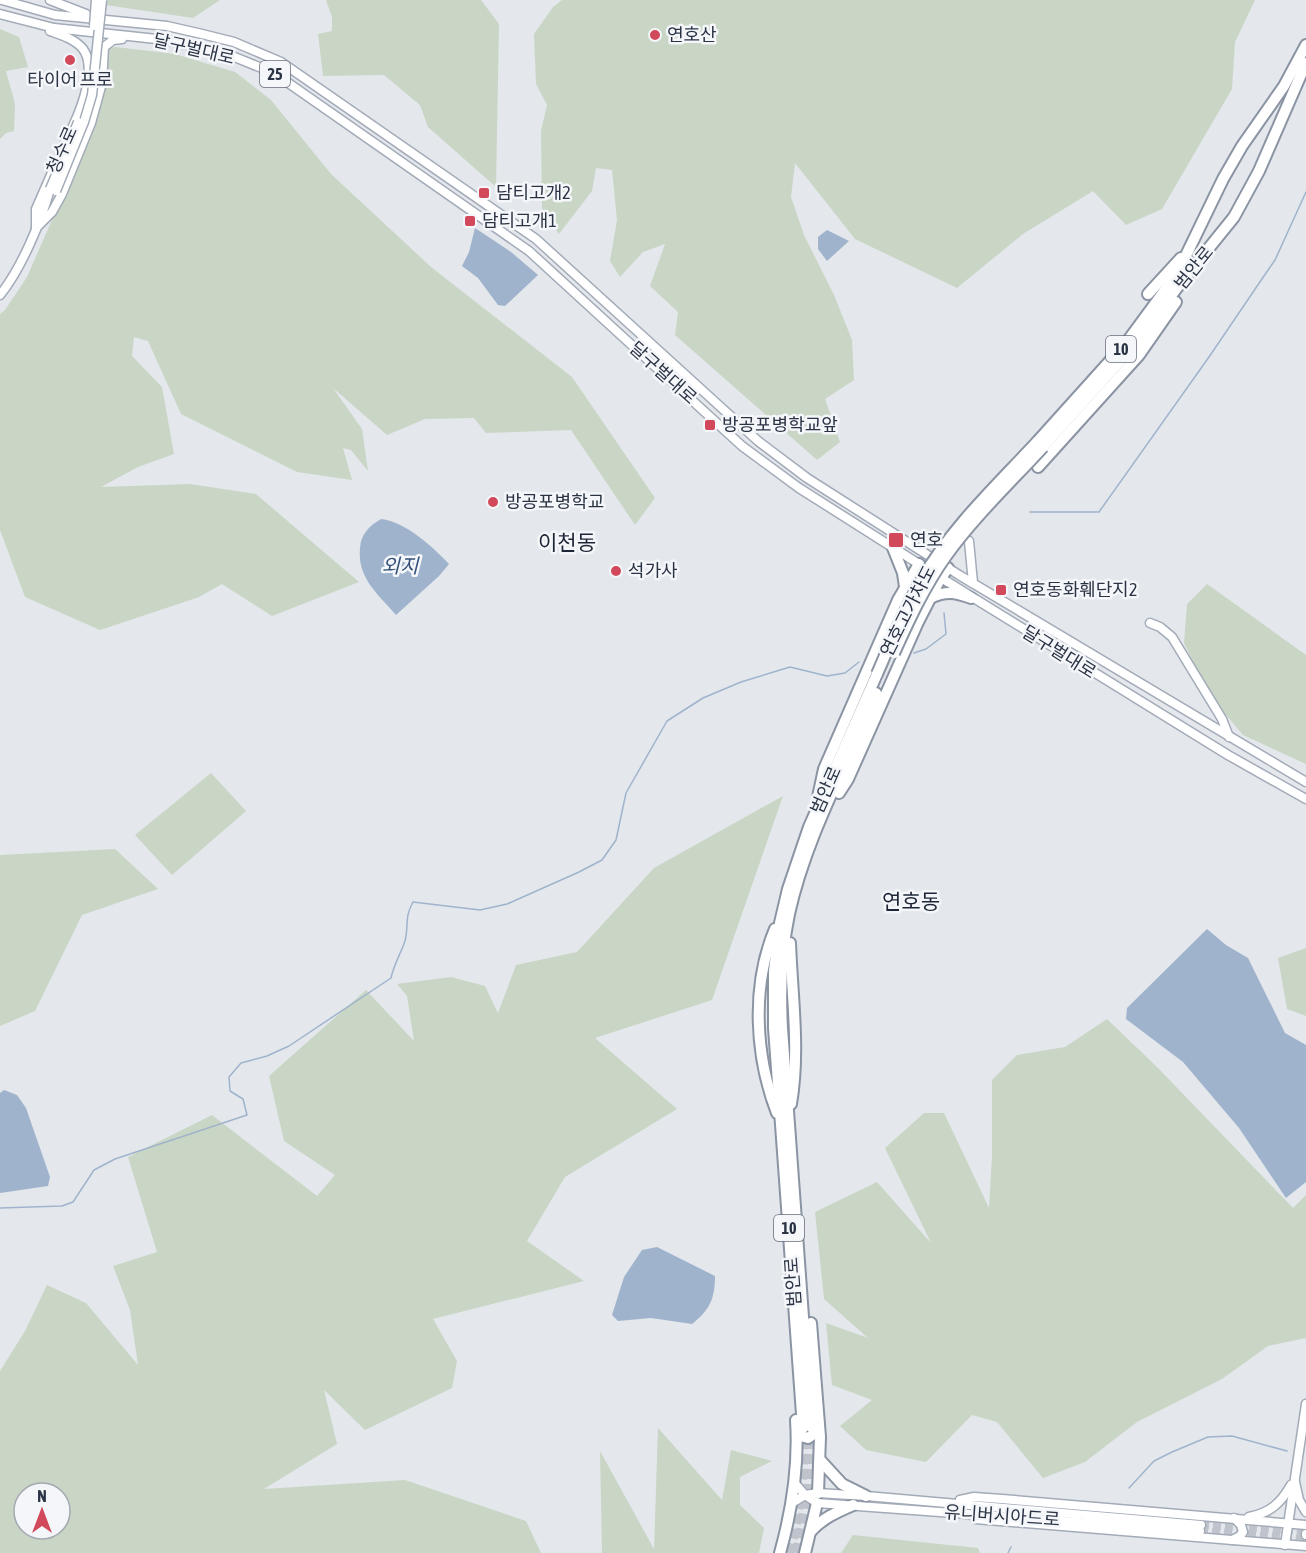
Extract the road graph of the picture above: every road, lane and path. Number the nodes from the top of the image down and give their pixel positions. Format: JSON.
{"nodes":[{"id":1,"x":2,"y":0,"type":"edge"},
{"id":2,"x":50,"y":0,"type":"edge"},
{"id":3,"x":96,"y":0,"type":"edge"},
{"id":4,"x":102,"y":0,"type":"edge"},
{"id":5,"x":0,"y":14,"type":"edge"},
{"id":6,"x":111,"y":19,"type":"junction"},
{"id":7,"x":36,"y":24,"type":"junction"},
{"id":8,"x":128,"y":36,"type":"junction"},
{"id":9,"x":1306,"y":45,"type":"edge"},
{"id":10,"x":1306,"y":63,"type":"edge"},
{"id":11,"x":56,"y":191,"type":"junction"},
{"id":12,"x":36,"y":228,"type":"junction"},
{"id":13,"x":1192,"y":247,"type":"junction"},
{"id":14,"x":1189,"y":274,"type":"junction"},
{"id":15,"x":1148,"y":294,"type":"dead end"},
{"id":16,"x":0,"y":295,"type":"edge"},
{"id":17,"x":1040,"y":444,"type":"junction"},
{"id":18,"x":1038,"y":466,"type":"dead end"},
{"id":19,"x":969,"y":541,"type":"dead end"},
{"id":20,"x":893,"y":548,"type":"junction"},
{"id":21,"x":919,"y":564,"type":"junction"},
{"id":22,"x":948,"y":568,"type":"junction"},
{"id":23,"x":941,"y":578,"type":"junction"},
{"id":24,"x":973,"y":583,"type":"junction"},
{"id":25,"x":905,"y":587,"type":"junction"},
{"id":26,"x":971,"y":598,"type":"junction"},
{"id":27,"x":929,"y":599,"type":"junction"},
{"id":28,"x":1150,"y":623,"type":"dead end"},
{"id":29,"x":879,"y":676,"type":"joint"},
{"id":30,"x":1230,"y":737,"type":"junction"},
{"id":31,"x":1306,"y":782,"type":"edge"},
{"id":32,"x":1306,"y":799,"type":"edge"},
{"id":33,"x":817,"y":820,"type":"junction"},
{"id":34,"x":786,"y":913,"type":"junction"},
{"id":35,"x":784,"y":1121,"type":"junction"},
{"id":36,"x":789,"y":1181,"type":"junction"},
{"id":37,"x":1306,"y":1404,"type":"edge"},
{"id":38,"x":808,"y":1430,"type":"junction"},
{"id":39,"x":820,"y":1460,"type":"junction"},
{"id":40,"x":1294,"y":1479,"type":"junction"},
{"id":41,"x":794,"y":1482,"type":"junction"},
{"id":42,"x":806,"y":1495,"type":"junction"},
{"id":43,"x":867,"y":1496,"type":"junction"},
{"id":44,"x":817,"y":1498,"type":"junction"},
{"id":45,"x":950,"y":1502,"type":"junction"},
{"id":46,"x":792,"y":1503,"type":"junction"},
{"id":47,"x":854,"y":1505,"type":"junction"},
{"id":48,"x":948,"y":1512,"type":"junction"},
{"id":49,"x":1306,"y":1512,"type":"edge"},
{"id":50,"x":1238,"y":1518,"type":"junction"},
{"id":51,"x":1288,"y":1523,"type":"junction"},
{"id":52,"x":1306,"y":1525,"type":"edge"},
{"id":53,"x":811,"y":1532,"type":"junction"},
{"id":54,"x":1232,"y":1540,"type":"junction"},
{"id":55,"x":1286,"y":1545,"type":"junction"},
{"id":56,"x":1306,"y":1546,"type":"edge"},
{"id":57,"x":780,"y":1553,"type":"edge"},
{"id":58,"x":805,"y":1553,"type":"edge"}],
"edges":[{"from":1,"to":6,"type":"main road","name":"달구벌대로","number":"25"},
{"from":2,"to":6,"type":"main road"},
{"from":3,"to":11,"type":"main road","bridge":true},
{"from":4,"to":11,"type":"main road","bridge":true},
{"from":5,"to":7,"type":"main road","name":"달구벌대로","number":"25"},
{"from":6,"to":22,"type":"main road","name":"달구벌대로","number":"25"},
{"from":7,"to":8,"type":"main road","name":"달구벌대로","number":"25"},
{"from":7,"to":12,"type":"main road","name":"청수로"},
{"from":8,"to":11,"type":"main road","name":"청수로"},
{"from":8,"to":20,"type":"main road","name":"달구벌대로","number":"25"},
{"from":9,"to":13,"type":"highway","name":"범안로","number":"10"},
{"from":10,"to":14,"type":"highway","name":"범안로","number":"10"},
{"from":11,"to":12,"type":"main road","name":"청수로"},
{"from":11,"to":12,"type":"main road"},
{"from":12,"to":16,"type":"main road","name":"청수로"},
{"from":13,"to":15,"type":"highway"},
{"from":13,"to":17,"type":"highway","name":"범안로","number":"10"},
{"from":14,"to":17,"type":"highway","name":"범안로","number":"10"},
{"from":14,"to":18,"type":"highway"},
{"from":17,"to":29,"type":"highway","name":"연호고가차도","number":"10","bridge":true},
{"from":19,"to":24,"type":"main road"},
{"from":20,"to":21,"type":"main road","name":"달구벌대로","number":"25"},
{"from":20,"to":25,"type":"highway"},
{"from":21,"to":23,"type":"main road","name":"달구벌대로","number":"25"},
{"from":21,"to":25,"type":"highway"},
{"from":22,"to":23,"type":"highway"},
{"from":22,"to":24,"type":"main road","name":"달구벌대로","number":"25"},
{"from":23,"to":26,"type":"main road","name":"달구벌대로","number":"25"},
{"from":23,"to":27,"type":"highway"},
{"from":24,"to":30,"type":"main road","name":"달구벌대로","number":"25"},
{"from":25,"to":33,"type":"highway"},
{"from":26,"to":27,"type":"highway"},
{"from":26,"to":32,"type":"main road","name":"달구벌대로","number":"25"},
{"from":27,"to":33,"type":"highway"},
{"from":28,"to":30,"type":"main road"},
{"from":29,"to":33,"type":"highway","name":"범안로","number":"10"},
{"from":30,"to":31,"type":"main road","name":"달구벌대로","number":"25"},
{"from":33,"to":34,"type":"highway","name":"범안로","number":"10"},
{"from":34,"to":35,"type":"highway","name":"범안로","number":"10"},
{"from":34,"to":35,"type":"highway"},
{"from":34,"to":35,"type":"highway"},
{"from":35,"to":36,"type":"highway","name":"범안로","number":"10"},
{"from":36,"to":38,"type":"highway","name":"범안로","number":"10"},
{"from":36,"to":38,"type":"highway"},
{"from":37,"to":40,"type":"main road"},
{"from":38,"to":39,"type":"highway"},
{"from":38,"to":41,"type":"highway"},
{"from":39,"to":43,"type":"highway"},
{"from":39,"to":44,"type":"highway"},
{"from":40,"to":49,"type":"main road"},
{"from":40,"to":50,"type":"main road"},
{"from":40,"to":51,"type":"main road"},
{"from":41,"to":42,"type":"main road"},
{"from":41,"to":46,"type":"highway"},
{"from":42,"to":44,"type":"main road","name":"유니버시아드로"},
{"from":42,"to":46,"type":"main road","name":"유니버시아드로"},
{"from":43,"to":44,"type":"main road","name":"유니버시아드로"},
{"from":43,"to":45,"type":"main road","name":"유니버시아드로"},
{"from":44,"to":47,"type":"main road","name":"유니버시아드로"},
{"from":44,"to":53,"type":"highway"},
{"from":45,"to":48,"type":"main road","name":"유니버시아드로"},
{"from":45,"to":50,"type":"main road"},
{"from":46,"to":57,"type":"highway"},
{"from":47,"to":48,"type":"main road","name":"유니버시아드로"},
{"from":47,"to":53,"type":"highway"},
{"from":48,"to":54,"type":"main road"},
{"from":50,"to":51,"type":"main road"},
{"from":50,"to":54,"type":"main road"},
{"from":51,"to":52,"type":"main road"},
{"from":51,"to":55,"type":"main road"},
{"from":53,"to":58,"type":"highway"},
{"from":54,"to":55,"type":"main road"},
{"from":55,"to":56,"type":"main road"}]}
